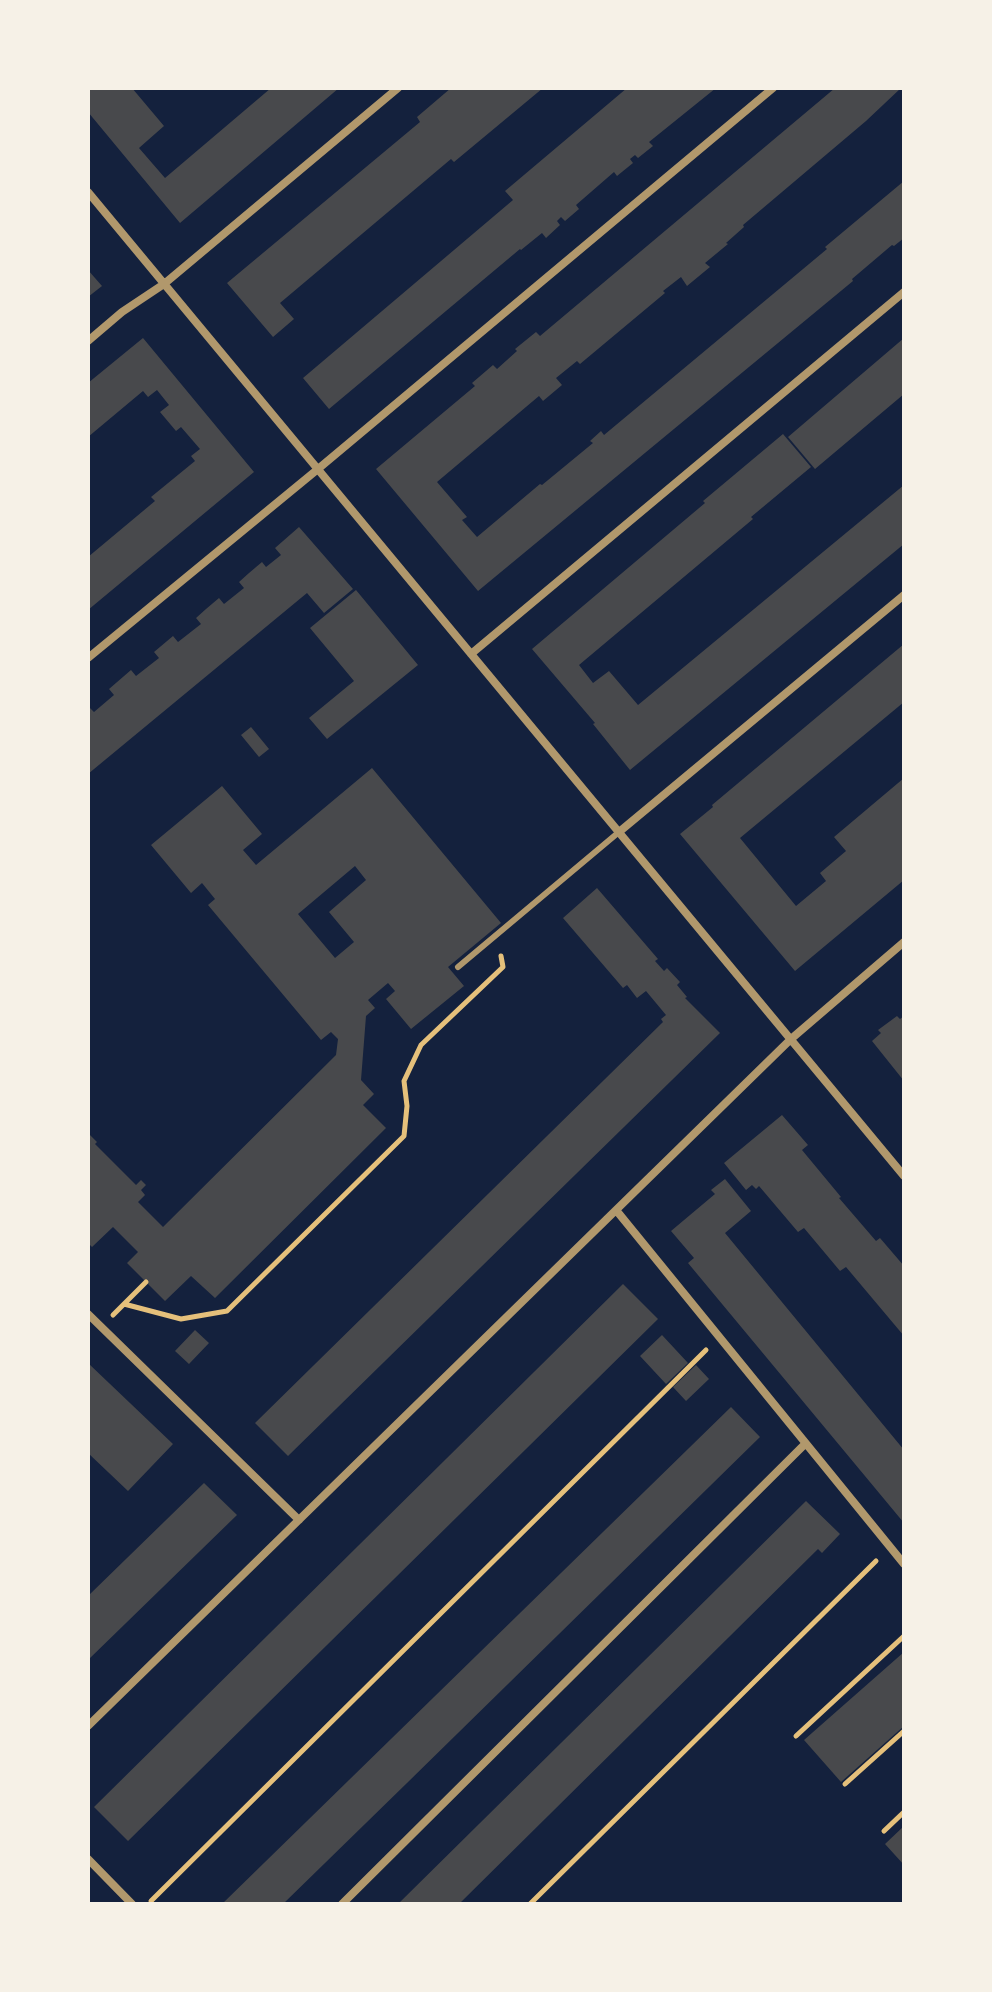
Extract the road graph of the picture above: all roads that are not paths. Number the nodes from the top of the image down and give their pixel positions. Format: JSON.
{"nodes":[{"id":1,"x":398,"y":88,"type":"edge"},
{"id":2,"x":773,"y":88,"type":"edge"},
{"id":3,"x":88,"y":192,"type":"edge"},
{"id":4,"x":164,"y":284,"type":"junction"},
{"id":5,"x":904,"y":292,"type":"edge"},
{"id":6,"x":88,"y":341,"type":"edge"},
{"id":7,"x":318,"y":469,"type":"junction"},
{"id":8,"x":904,"y":595,"type":"edge"},
{"id":9,"x":471,"y":654,"type":"junction"},
{"id":10,"x":88,"y":658,"type":"edge"},
{"id":11,"x":619,"y":832,"type":"junction"},
{"id":12,"x":904,"y":942,"type":"edge"},
{"id":13,"x":458,"y":967,"type":"dead end"},
{"id":14,"x":791,"y":1039,"type":"junction"},
{"id":15,"x":904,"y":1176,"type":"edge"},
{"id":16,"x":616,"y":1210,"type":"junction"},
{"id":17,"x":88,"y":1314,"type":"edge"},
{"id":18,"x":805,"y":1444,"type":"junction"},
{"id":19,"x":299,"y":1520,"type":"junction"},
{"id":20,"x":904,"y":1564,"type":"edge"},
{"id":21,"x":89,"y":1723,"type":"edge"},
{"id":22,"x":88,"y":1859,"type":"edge"},
{"id":23,"x":132,"y":1904,"type":"edge"},
{"id":24,"x":342,"y":1904,"type":"edge"}],
"edges":[{"from":1,"to":4,"type":"street"},
{"from":2,"to":7,"type":"street"},
{"from":3,"to":4,"type":"street"},
{"from":4,"to":6,"type":"street"},
{"from":4,"to":7,"type":"street"},
{"from":5,"to":9,"type":"street"},
{"from":7,"to":9,"type":"street"},
{"from":7,"to":10,"type":"street"},
{"from":8,"to":11,"type":"street"},
{"from":9,"to":11,"type":"street"},
{"from":11,"to":13,"type":"lane"},
{"from":11,"to":14,"type":"street"},
{"from":12,"to":14,"type":"street"},
{"from":14,"to":15,"type":"street"},
{"from":14,"to":16,"type":"street"},
{"from":16,"to":18,"type":"street"},
{"from":16,"to":19,"type":"street"},
{"from":17,"to":19,"type":"street"},
{"from":18,"to":20,"type":"street"},
{"from":18,"to":24,"type":"street"},
{"from":19,"to":21,"type":"street"},
{"from":22,"to":23,"type":"street"}]}
